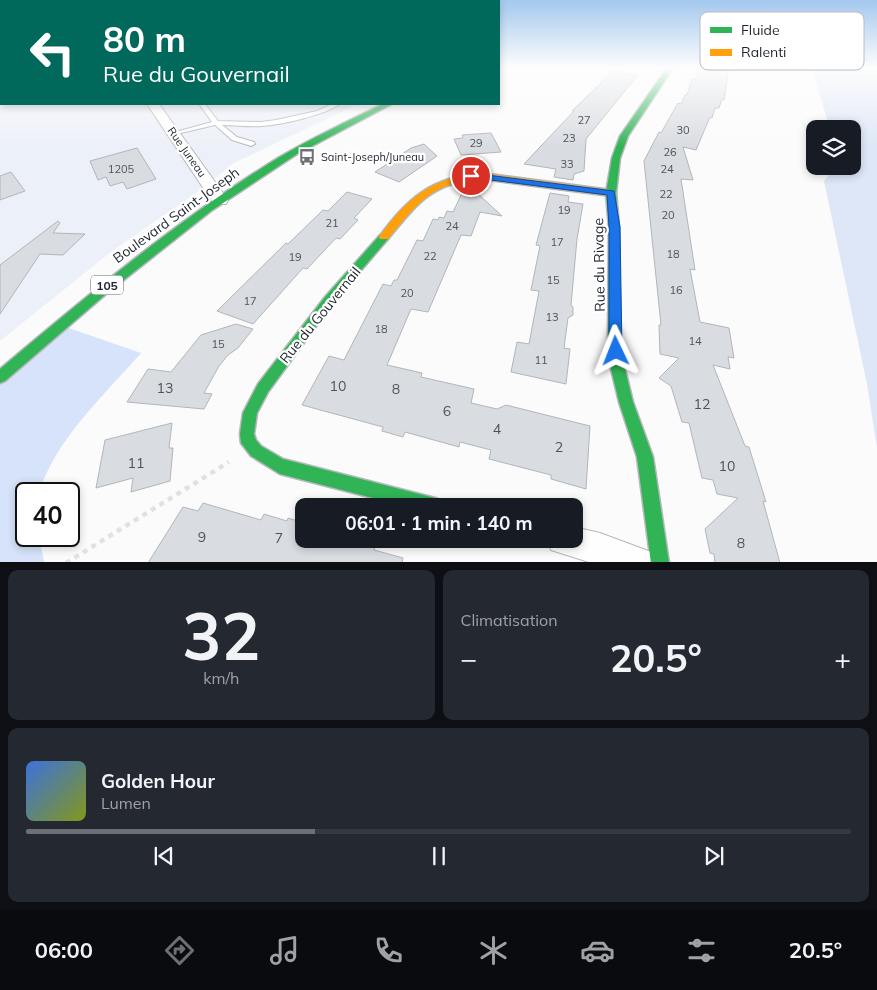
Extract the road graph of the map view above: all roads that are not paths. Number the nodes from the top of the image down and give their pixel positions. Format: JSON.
{"nodes":[{"id":1,"x":652,"y":94,"type":"edge"},
{"id":2,"x":154,"y":105,"type":"edge"},
{"id":3,"x":203,"y":105,"type":"edge"},
{"id":4,"x":335,"y":105,"type":"edge"},
{"id":5,"x":386,"y":105,"type":"edge"},
{"id":6,"x":216,"y":123,"type":"junction"},
{"id":7,"x":174,"y":134,"type":"junction"},
{"id":8,"x":251,"y":144,"type":"dead end"},
{"id":9,"x":611,"y":193,"type":"junction"},
{"id":10,"x":220,"y":200,"type":"junction"},
{"id":11,"x":0,"y":377,"type":"edge"},
{"id":12,"x":404,"y":498,"type":"edge"},
{"id":13,"x":583,"y":544,"type":"edge"},
{"id":14,"x":640,"y":562,"type":"edge"},
{"id":15,"x":660,"y":562,"type":"edge"}],
"edges":[{"from":1,"to":9,"type":"street","name":"Rue du Rivage"},
{"from":2,"to":7,"type":"street","name":"Rue Juneau"},
{"from":3,"to":6,"type":"lane"},
{"from":4,"to":6,"type":"lane"},
{"from":5,"to":10,"type":"street","name":"Boulevard Saint-Joseph","number":"105"},
{"from":6,"to":7,"type":"lane"},
{"from":6,"to":8,"type":"lane"},
{"from":7,"to":10,"type":"street","name":"Rue Juneau"},
{"from":9,"to":12,"type":"street","name":"Rue du Gouvernail"},
{"from":9,"to":15,"type":"street","name":"Rue du Rivage"},
{"from":10,"to":11,"type":"street","name":"Boulevard Saint-Joseph","number":"105"},
{"from":13,"to":14,"type":"street"}]}
